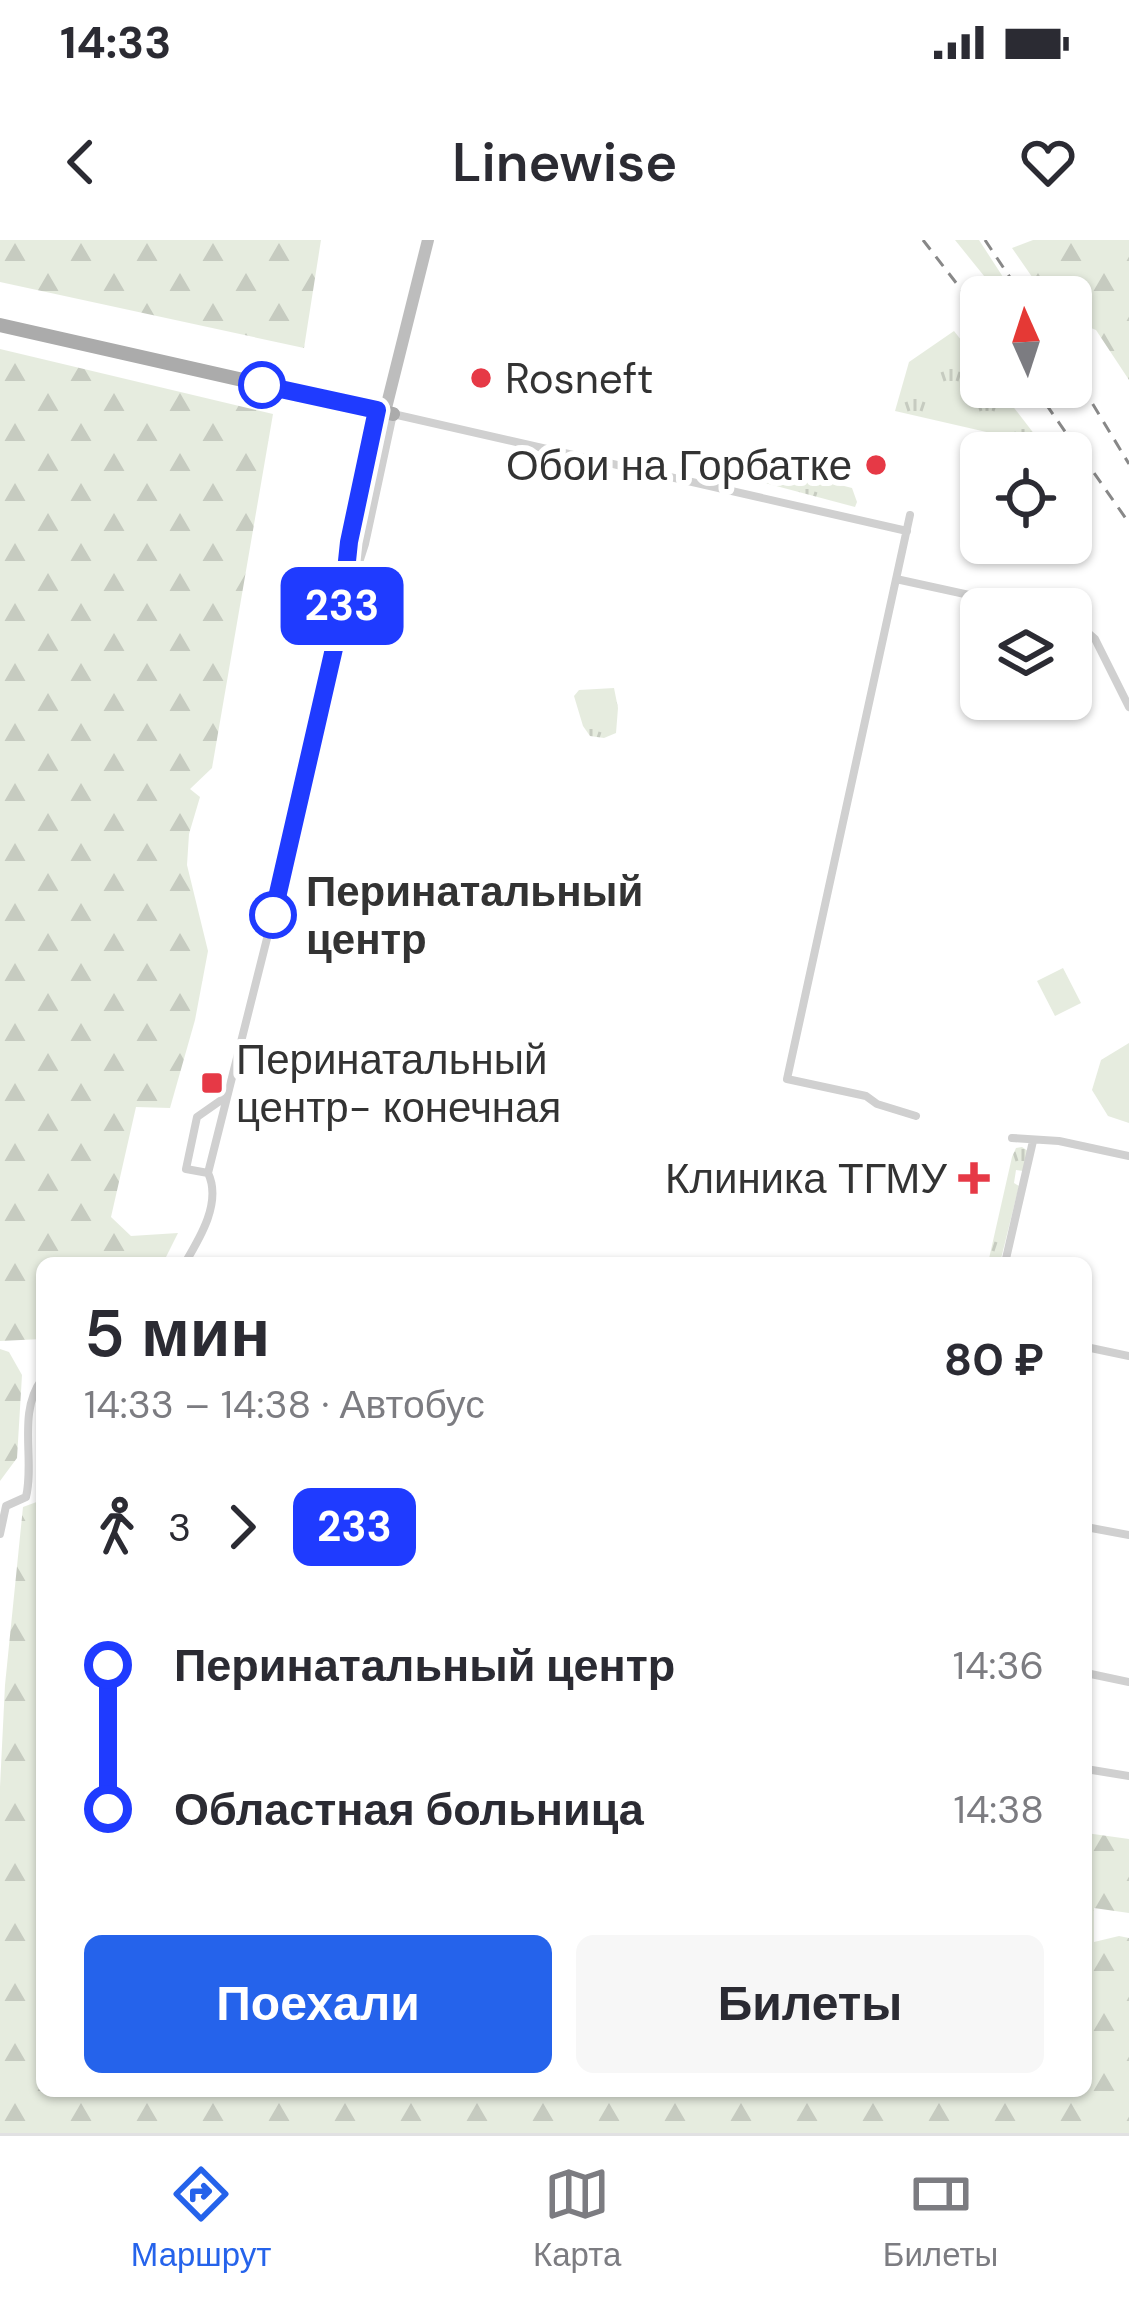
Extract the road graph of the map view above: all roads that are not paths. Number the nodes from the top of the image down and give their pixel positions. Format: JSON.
{"nodes":[{"id":1,"x":428,"y":240,"type":"edge"},
{"id":2,"x":0,"y":325,"type":"edge"},
{"id":3,"x":385,"y":412,"type":"junction"},
{"id":4,"x":910,"y":515,"type":"dead end"},
{"id":5,"x":907,"y":531,"type":"junction"},
{"id":6,"x":896,"y":579,"type":"junction"},
{"id":7,"x":960,"y":593,"type":"edge"},
{"id":8,"x":341,"y":618,"type":"junction"},
{"id":9,"x":1092,"y":636,"type":"edge"},
{"id":10,"x":1129,"y":707,"type":"edge"},
{"id":11,"x":227,"y":1096,"type":"junction"},
{"id":12,"x":916,"y":1116,"type":"dead end"},
{"id":13,"x":1012,"y":1138,"type":"dead end"},
{"id":14,"x":1033,"y":1142,"type":"junction"},
{"id":15,"x":1129,"y":1156,"type":"edge"},
{"id":16,"x":208,"y":1173,"type":"junction"},
{"id":17,"x":189,"y":1257,"type":"edge"},
{"id":18,"x":1006,"y":1257,"type":"edge"},
{"id":19,"x":1092,"y":1348,"type":"edge"},
{"id":20,"x":1129,"y":1357,"type":"edge"},
{"id":21,"x":36,"y":1394,"type":"edge"},
{"id":22,"x":1092,"y":1528,"type":"edge"},
{"id":23,"x":0,"y":1534,"type":"edge"},
{"id":24,"x":1129,"y":1534,"type":"edge"},
{"id":25,"x":1092,"y":1674,"type":"edge"},
{"id":26,"x":1129,"y":1682,"type":"edge"},
{"id":27,"x":1092,"y":1770,"type":"edge"},
{"id":28,"x":1129,"y":1776,"type":"edge"}],
"edges":[{"from":1,"to":3,"type":"main road"},
{"from":2,"to":3,"type":"main road"},
{"from":3,"to":5,"type":"street"},
{"from":3,"to":8,"type":"street"},
{"from":3,"to":8,"type":"street"},
{"from":4,"to":5,"type":"street"},
{"from":5,"to":6,"type":"street"},
{"from":6,"to":7,"type":"street"},
{"from":6,"to":12,"type":"street"},
{"from":8,"to":11,"type":"street"},
{"from":9,"to":10,"type":"street"},
{"from":11,"to":16,"type":"street"},
{"from":11,"to":16,"type":"street"},
{"from":13,"to":14,"type":"street"},
{"from":14,"to":15,"type":"street"},
{"from":14,"to":18,"type":"street"},
{"from":16,"to":17,"type":"street"},
{"from":19,"to":20,"type":"street"},
{"from":21,"to":23,"type":"street"},
{"from":22,"to":24,"type":"street"},
{"from":25,"to":26,"type":"street"},
{"from":27,"to":28,"type":"street"}]}
